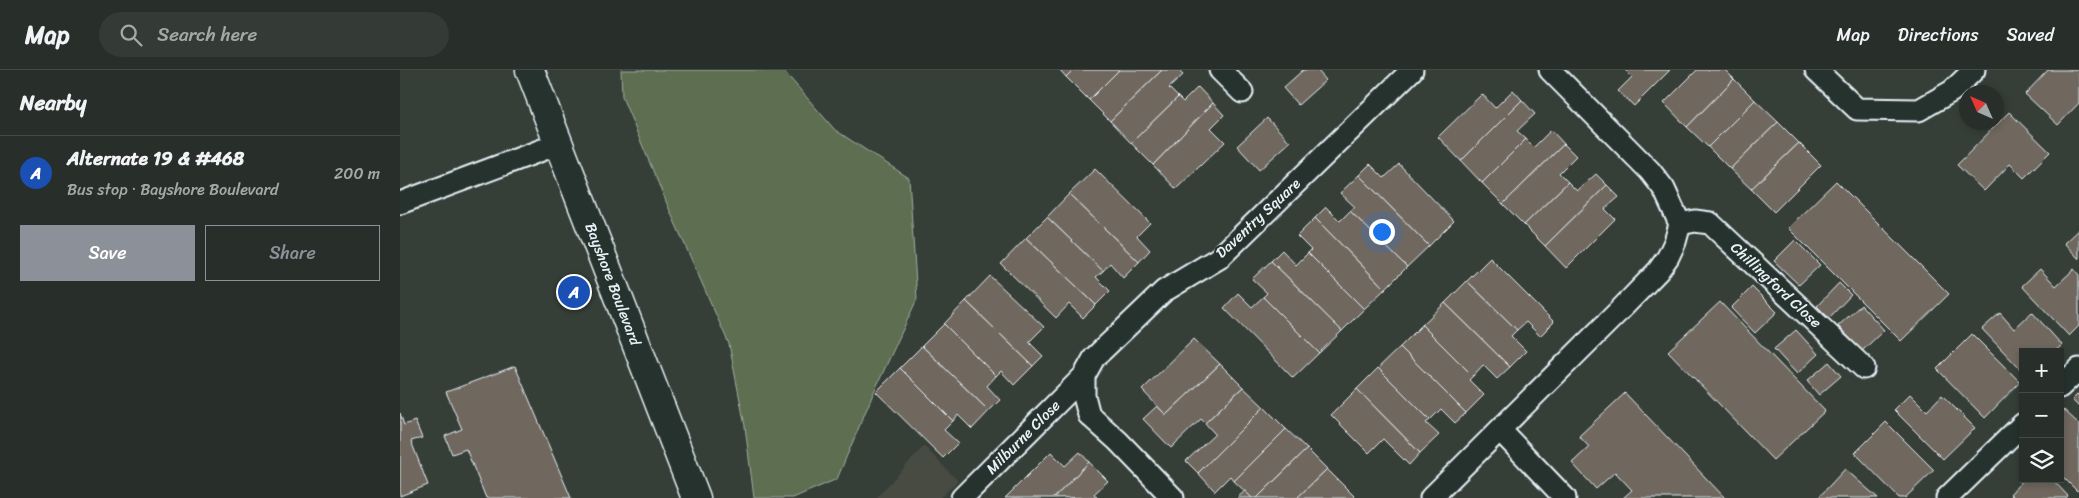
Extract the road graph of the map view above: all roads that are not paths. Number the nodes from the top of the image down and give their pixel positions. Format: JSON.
{"nodes":[{"id":1,"x":530,"y":70,"type":"edge"},
{"id":2,"x":1220,"y":70,"type":"edge"},
{"id":3,"x":1412,"y":70,"type":"edge"},
{"id":4,"x":1550,"y":70,"type":"edge"},
{"id":5,"x":1816,"y":70,"type":"edge"},
{"id":6,"x":1974,"y":70,"type":"edge"},
{"id":7,"x":1242,"y":92,"type":"dead end"},
{"id":8,"x":558,"y":144,"type":"junction"},
{"id":9,"x":400,"y":203,"type":"edge"},
{"id":10,"x":1680,"y":224,"type":"junction"},
{"id":11,"x":1864,"y":368,"type":"dead end"},
{"id":12,"x":2079,"y":369,"type":"edge"},
{"id":13,"x":1084,"y":376,"type":"junction"},
{"id":14,"x":2064,"y":383,"type":"edge"},
{"id":15,"x":2019,"y":428,"type":"edge"},
{"id":16,"x":1500,"y":430,"type":"junction"},
{"id":17,"x":696,"y":498,"type":"edge"},
{"id":18,"x":962,"y":498,"type":"edge"},
{"id":19,"x":1173,"y":498,"type":"edge"},
{"id":20,"x":1431,"y":498,"type":"edge"},
{"id":21,"x":1565,"y":498,"type":"edge"},
{"id":22,"x":1946,"y":498,"type":"edge"}],
"edges":[{"from":1,"to":8,"type":"main road","name":"Bayshore Boulevard"},
{"from":2,"to":7,"type":"street"},
{"from":3,"to":13,"type":"street","name":"Daventry Square"},
{"from":4,"to":10,"type":"street"},
{"from":5,"to":6,"type":"street"},
{"from":8,"to":9,"type":"street"},
{"from":8,"to":17,"type":"main road","name":"Bayshore Boulevard"},
{"from":10,"to":11,"type":"street","name":"Chillingford Close"},
{"from":10,"to":16,"type":"street"},
{"from":12,"to":14,"type":"street"},
{"from":13,"to":18,"type":"street","name":"Milburne Close"},
{"from":13,"to":19,"type":"street"},
{"from":15,"to":22,"type":"street"},
{"from":16,"to":20,"type":"street"},
{"from":16,"to":21,"type":"street"}]}
